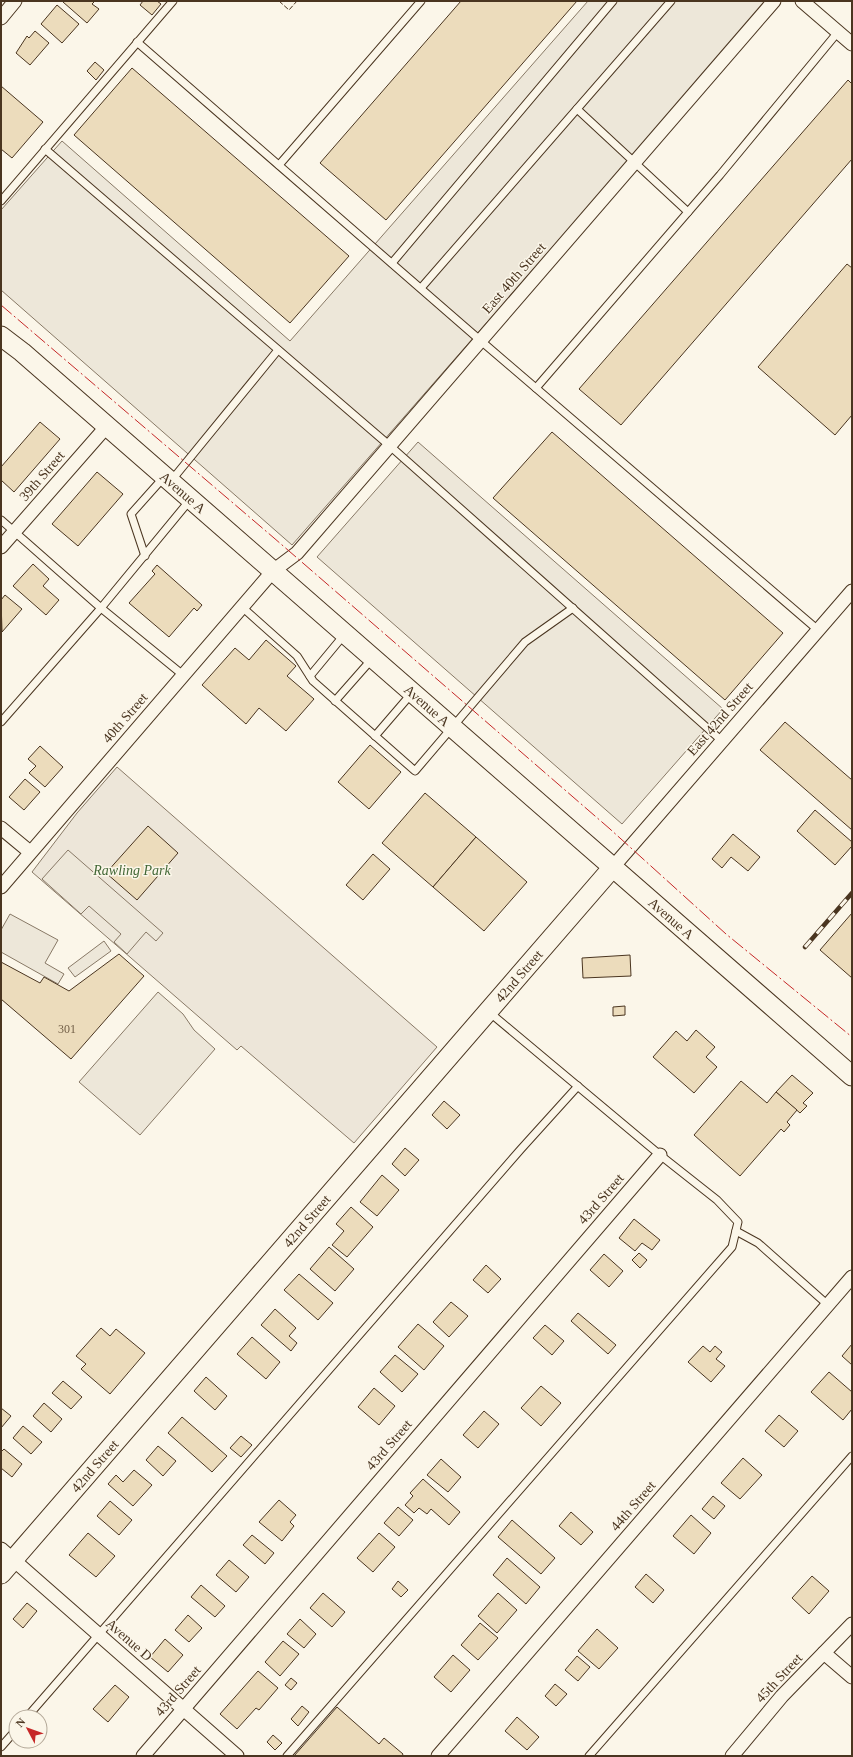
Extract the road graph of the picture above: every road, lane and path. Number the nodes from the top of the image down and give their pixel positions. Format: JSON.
{"nodes":[{"id":1,"x":16,"y":1,"type":"edge"},
{"id":2,"x":173,"y":1,"type":"edge"},
{"id":3,"x":421,"y":1,"type":"edge"},
{"id":4,"x":613,"y":1,"type":"edge"},
{"id":5,"x":671,"y":1,"type":"edge"},
{"id":6,"x":774,"y":1,"type":"edge"},
{"id":7,"x":802,"y":1,"type":"edge"},
{"id":8,"x":1,"y":18,"type":"edge"},
{"id":9,"x":838,"y":32,"type":"junction"},
{"id":10,"x":137,"y":42,"type":"junction"},
{"id":11,"x":852,"y":44,"type":"edge"},
{"id":12,"x":577,"y":109,"type":"junction"},
{"id":13,"x":45,"y":149,"type":"junction"},
{"id":14,"x":634,"y":163,"type":"junction"},
{"id":15,"x":279,"y":166,"type":"junction"},
{"id":16,"x":1,"y":201,"type":"edge"},
{"id":17,"x":688,"y":212,"type":"junction"},
{"id":18,"x":392,"y":263,"type":"junction"},
{"id":19,"x":421,"y":288,"type":"junction"},
{"id":20,"x":1,"y":336,"type":"edge"},
{"id":21,"x":481,"y":341,"type":"junction"},
{"id":22,"x":278,"y":350,"type":"junction"},
{"id":23,"x":536,"y":388,"type":"junction"},
{"id":24,"x":107,"y":426,"type":"junction"},
{"id":25,"x":390,"y":446,"type":"junction"},
{"id":26,"x":168,"y":479,"type":"junction"},
{"id":27,"x":192,"y":498,"type":"junction"},
{"id":28,"x":1,"y":520,"type":"edge"},
{"id":29,"x":14,"y":532,"type":"junction"},
{"id":30,"x":1,"y":547,"type":"edge"},
{"id":31,"x":146,"y":556,"type":"junction"},
{"id":32,"x":273,"y":571,"type":"junction"},
{"id":33,"x":852,"y":591,"type":"edge"},
{"id":34,"x":242,"y":607,"type":"junction"},
{"id":35,"x":101,"y":608,"type":"junction"},
{"id":36,"x":573,"y":608,"type":"junction"},
{"id":37,"x":818,"y":630,"type":"junction"},
{"id":38,"x":345,"y":634,"type":"junction"},
{"id":39,"x":373,"y":658,"type":"junction"},
{"id":40,"x":183,"y":675,"type":"junction"},
{"id":41,"x":310,"y":676,"type":"junction"},
{"id":42,"x":413,"y":693,"type":"junction"},
{"id":43,"x":335,"y":701,"type":"junction"},
{"id":44,"x":1,"y":722,"type":"edge"},
{"id":45,"x":453,"y":727,"type":"junction"},
{"id":46,"x":375,"y":736,"type":"junction"},
{"id":47,"x":722,"y":741,"type":"junction"},
{"id":48,"x":1,"y":828,"type":"edge"},
{"id":49,"x":30,"y":852,"type":"junction"},
{"id":50,"x":613,"y":867,"type":"junction"},
{"id":51,"x":1,"y":887,"type":"edge"},
{"id":52,"x":488,"y":1011,"type":"junction"},
{"id":53,"x":852,"y":1076,"type":"edge"},
{"id":54,"x":578,"y":1086,"type":"junction"},
{"id":55,"x":660,"y":1155,"type":"junction"},
{"id":56,"x":736,"y":1231,"type":"junction"},
{"id":57,"x":852,"y":1277,"type":"edge"},
{"id":58,"x":828,"y":1305,"type":"junction"},
{"id":59,"x":852,"y":1456,"type":"edge"},
{"id":60,"x":7,"y":1554,"type":"edge"},
{"id":61,"x":1,"y":1574,"type":"edge"},
{"id":62,"x":852,"y":1624,"type":"edge"},
{"id":63,"x":99,"y":1635,"type":"junction"},
{"id":64,"x":824,"y":1653,"type":"junction"},
{"id":65,"x":852,"y":1677,"type":"edge"},
{"id":66,"x":34,"y":1709,"type":"edge"},
{"id":67,"x":183,"y":1710,"type":"junction"},
{"id":68,"x":8,"y":1739,"type":"edge"},
{"id":69,"x":1,"y":1747,"type":"edge"},
{"id":70,"x":143,"y":1756,"type":"edge"},
{"id":71,"x":237,"y":1756,"type":"edge"},
{"id":72,"x":287,"y":1756,"type":"edge"},
{"id":73,"x":438,"y":1756,"type":"edge"},
{"id":74,"x":589,"y":1756,"type":"edge"},
{"id":75,"x":732,"y":1756,"type":"edge"}],
"edges":[{"from":1,"to":8,"type":"street"},
{"from":2,"to":10,"type":"lane"},
{"from":3,"to":15,"type":"lane"},
{"from":4,"to":18,"type":"lane"},
{"from":5,"to":12,"type":"lane"},
{"from":6,"to":14,"type":"street","name":"East 40th Street"},
{"from":7,"to":9,"type":"street"},
{"from":9,"to":11,"type":"street"},
{"from":9,"to":17,"type":"lane"},
{"from":10,"to":13,"type":"lane"},
{"from":10,"to":15,"type":"lane"},
{"from":12,"to":14,"type":"lane"},
{"from":12,"to":19,"type":"lane"},
{"from":13,"to":16,"type":"lane"},
{"from":13,"to":22,"type":"lane"},
{"from":14,"to":17,"type":"lane"},
{"from":14,"to":21,"type":"street","name":"East 40th Street"},
{"from":15,"to":18,"type":"lane"},
{"from":17,"to":23,"type":"lane"},
{"from":18,"to":19,"type":"lane"},
{"from":19,"to":21,"type":"lane"},
{"from":20,"to":24,"type":"main road","name":"Avenue A"},
{"from":21,"to":23,"type":"lane"},
{"from":21,"to":25,"type":"street","name":"East 40th Street"},
{"from":22,"to":25,"type":"lane"},
{"from":22,"to":26,"type":"lane"},
{"from":23,"to":37,"type":"lane"},
{"from":24,"to":26,"type":"main road","name":"Avenue A"},
{"from":24,"to":29,"type":"street","name":"39th Street"},
{"from":25,"to":32,"type":"street","name":"East 40th Street"},
{"from":25,"to":36,"type":"lane"},
{"from":26,"to":27,"type":"main road","name":"Avenue A"},
{"from":26,"to":31,"type":"lane"},
{"from":27,"to":31,"type":"lane"},
{"from":27,"to":32,"type":"main road","name":"Avenue A"},
{"from":28,"to":29,"type":"lane"},
{"from":29,"to":30,"type":"street","name":"39th Street"},
{"from":29,"to":35,"type":"lane"},
{"from":31,"to":35,"type":"lane"},
{"from":32,"to":34,"type":"street","name":"40th Street"},
{"from":32,"to":38,"type":"main road","name":"Avenue A"},
{"from":33,"to":37,"type":"street","name":"East 42nd Street"},
{"from":34,"to":40,"type":"street","name":"40th Street"},
{"from":34,"to":41,"type":"lane"},
{"from":35,"to":40,"type":"lane"},
{"from":35,"to":44,"type":"lane"},
{"from":36,"to":45,"type":"lane"},
{"from":36,"to":47,"type":"lane"},
{"from":37,"to":47,"type":"street","name":"East 42nd Street"},
{"from":38,"to":39,"type":"main road","name":"Avenue A"},
{"from":38,"to":41,"type":"lane"},
{"from":39,"to":42,"type":"main road","name":"Avenue A"},
{"from":39,"to":43,"type":"lane"},
{"from":40,"to":49,"type":"street","name":"40th Street"},
{"from":41,"to":43,"type":"lane"},
{"from":42,"to":45,"type":"main road","name":"Avenue A"},
{"from":42,"to":46,"type":"lane"},
{"from":43,"to":46,"type":"lane"},
{"from":45,"to":46,"type":"lane"},
{"from":45,"to":50,"type":"main road","name":"Avenue A"},
{"from":47,"to":50,"type":"street","name":"East 42nd Street"},
{"from":48,"to":49,"type":"street"},
{"from":49,"to":51,"type":"street","name":"40th Street"},
{"from":50,"to":52,"type":"main road","name":"42nd Street"},
{"from":50,"to":53,"type":"main road","name":"Avenue A"},
{"from":52,"to":54,"type":"lane"},
{"from":52,"to":60,"type":"main road","name":"42nd Street"},
{"from":54,"to":55,"type":"lane"},
{"from":54,"to":63,"type":"lane"},
{"from":55,"to":56,"type":"lane"},
{"from":55,"to":67,"type":"street","name":"43rd Street"},
{"from":56,"to":58,"type":"lane"},
{"from":56,"to":72,"type":"lane"},
{"from":57,"to":58,"type":"street","name":"44th Street"},
{"from":58,"to":73,"type":"street","name":"44th Street"},
{"from":59,"to":74,"type":"lane"},
{"from":60,"to":61,"type":"main road","name":"42nd Street"},
{"from":60,"to":63,"type":"street","name":"Avenue D"},
{"from":62,"to":64,"type":"street","name":"45th Street"},
{"from":63,"to":66,"type":"lane"},
{"from":63,"to":67,"type":"street","name":"Avenue D"},
{"from":64,"to":65,"type":"street"},
{"from":64,"to":75,"type":"street","name":"45th Street"},
{"from":67,"to":70,"type":"street","name":"43rd Street"},
{"from":67,"to":71,"type":"street","name":"Avenue D"},
{"from":68,"to":69,"type":"lane"}]}
